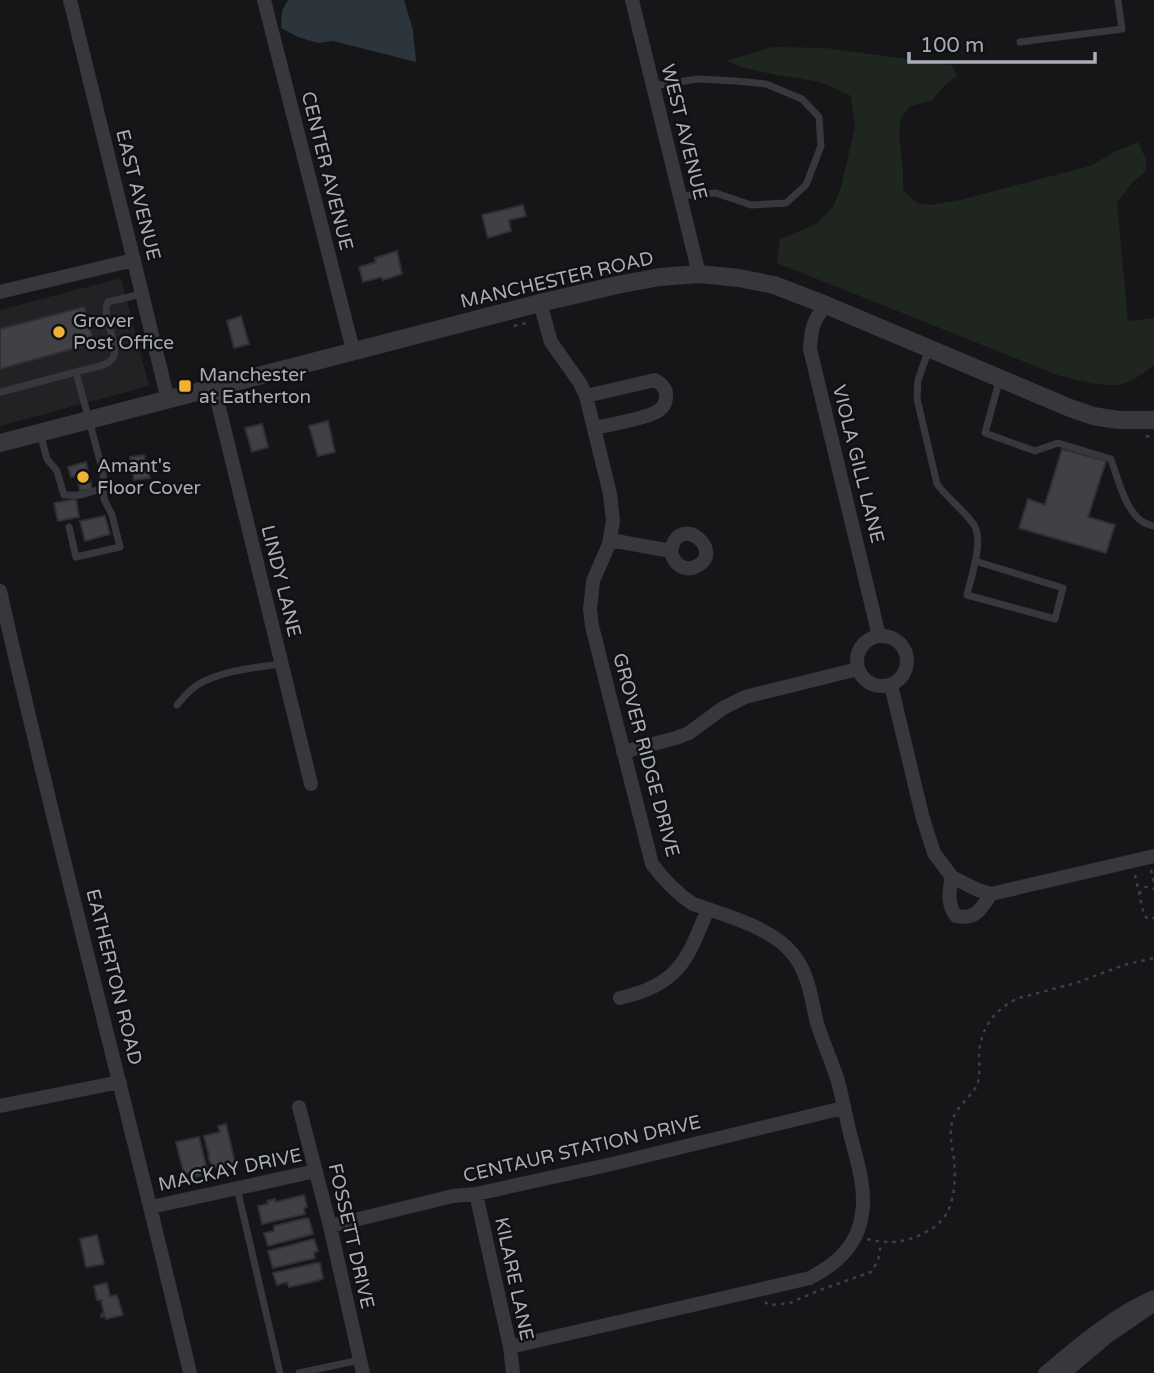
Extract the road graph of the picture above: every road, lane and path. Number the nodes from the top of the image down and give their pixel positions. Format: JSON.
{"nodes":[{"id":1,"x":70,"y":0,"type":"edge"},
{"id":2,"x":264,"y":0,"type":"edge"},
{"id":3,"x":1118,"y":0,"type":"edge"},
{"id":4,"x":636,"y":1,"type":"edge"},
{"id":5,"x":1020,"y":42,"type":"dead end"},
{"id":6,"x":653,"y":86,"type":"junction"},
{"id":7,"x":681,"y":197,"type":"junction"},
{"id":8,"x":134,"y":260,"type":"junction"},
{"id":9,"x":699,"y":274,"type":"junction"},
{"id":10,"x":0,"y":292,"type":"edge"},
{"id":11,"x":142,"y":293,"type":"junction"},
{"id":12,"x":540,"y":303,"type":"junction"},
{"id":13,"x":826,"y":304,"type":"junction"},
{"id":14,"x":929,"y":348,"type":"junction"},
{"id":15,"x":353,"y":351,"type":"junction"},
{"id":16,"x":76,"y":372,"type":"junction"},
{"id":17,"x":1000,"y":378,"type":"junction"},
{"id":18,"x":214,"y":387,"type":"junction"},
{"id":19,"x":1,"y":392,"type":"edge"},
{"id":20,"x":586,"y":396,"type":"junction"},
{"id":21,"x":168,"y":400,"type":"junction"},
{"id":22,"x":89,"y":420,"type":"junction"},
{"id":23,"x":1152,"y":420,"type":"edge"},
{"id":24,"x":594,"y":428,"type":"junction"},
{"id":25,"x":40,"y":432,"type":"junction"},
{"id":26,"x":0,"y":443,"type":"edge"},
{"id":27,"x":104,"y":488,"type":"junction"},
{"id":28,"x":1154,"y":526,"type":"edge"},
{"id":29,"x":69,"y":527,"type":"dead end"},
{"id":30,"x":610,"y":540,"type":"junction"},
{"id":31,"x":671,"y":551,"type":"dead end"},
{"id":32,"x":975,"y":561,"type":"junction"},
{"id":33,"x":0,"y":591,"type":"edge"},
{"id":34,"x":879,"y":636,"type":"junction"},
{"id":35,"x":281,"y":664,"type":"junction"},
{"id":36,"x":858,"y":669,"type":"junction"},
{"id":37,"x":891,"y":685,"type":"junction"},
{"id":38,"x":177,"y":705,"type":"dead end"},
{"id":39,"x":623,"y":752,"type":"junction"},
{"id":40,"x":311,"y":784,"type":"dead end"},
{"id":41,"x":1152,"y":863,"type":"edge"},
{"id":42,"x":1135,"y":873,"type":"dead end"},
{"id":43,"x":951,"y":877,"type":"junction"},
{"id":44,"x":1154,"y":883,"type":"edge"},
{"id":45,"x":1154,"y":889,"type":"edge"},
{"id":46,"x":991,"y":894,"type":"junction"},
{"id":47,"x":1139,"y":894,"type":"junction"},
{"id":48,"x":708,"y":909,"type":"junction"},
{"id":49,"x":1154,"y":918,"type":"edge"},
{"id":50,"x":1154,"y":958,"type":"edge"},
{"id":51,"x":620,"y":998,"type":"dead end"},
{"id":52,"x":120,"y":1082,"type":"junction"},
{"id":53,"x":0,"y":1105,"type":"edge"},
{"id":54,"x":299,"y":1107,"type":"dead end"},
{"id":55,"x":843,"y":1108,"type":"junction"},
{"id":56,"x":316,"y":1171,"type":"junction"},
{"id":57,"x":237,"y":1188,"type":"junction"},
{"id":58,"x":476,"y":1194,"type":"junction"},
{"id":59,"x":151,"y":1207,"type":"junction"},
{"id":60,"x":330,"y":1226,"type":"junction"},
{"id":61,"x":864,"y":1239,"type":"dead end"},
{"id":62,"x":1154,"y":1297,"type":"edge"},
{"id":63,"x":1154,"y":1305,"type":"edge"},
{"id":64,"x":510,"y":1347,"type":"junction"},
{"id":65,"x":361,"y":1367,"type":"edge"},
{"id":66,"x":190,"y":1373,"type":"edge"},
{"id":67,"x":280,"y":1373,"type":"edge"},
{"id":68,"x":299,"y":1373,"type":"edge"},
{"id":69,"x":513,"y":1373,"type":"edge"},
{"id":70,"x":1045,"y":1373,"type":"edge"},
{"id":71,"x":1064,"y":1373,"type":"edge"}],
"edges":[{"from":1,"to":8,"type":"street","name":"EAST AVENUE"},
{"from":2,"to":15,"type":"street","name":"CENTER AVENUE"},
{"from":3,"to":5,"type":"lane"},
{"from":4,"to":6,"type":"street","name":"WEST AVENUE"},
{"from":6,"to":7,"type":"street","name":"WEST AVENUE"},
{"from":6,"to":7,"type":"lane"},
{"from":7,"to":9,"type":"street","name":"WEST AVENUE"},
{"from":8,"to":10,"type":"street"},
{"from":8,"to":11,"type":"street","name":"EAST AVENUE"},
{"from":9,"to":12,"type":"street","name":"MANCHESTER ROAD"},
{"from":9,"to":13,"type":"street","name":"MANCHESTER ROAD"},
{"from":11,"to":16,"type":"lane"},
{"from":11,"to":21,"type":"street","name":"EAST AVENUE"},
{"from":12,"to":15,"type":"street","name":"MANCHESTER ROAD"},
{"from":12,"to":20,"type":"street","name":"GROVER RIDGE DRIVE"},
{"from":13,"to":14,"type":"street","name":"MANCHESTER ROAD"},
{"from":13,"to":34,"type":"street","name":"VIOLA GILL LANE"},
{"from":14,"to":17,"type":"street","name":"MANCHESTER ROAD"},
{"from":14,"to":32,"type":"lane"},
{"from":15,"to":18,"type":"street","name":"MANCHESTER ROAD"},
{"from":16,"to":19,"type":"lane"},
{"from":16,"to":22,"type":"lane"},
{"from":17,"to":23,"type":"street","name":"MANCHESTER ROAD"},
{"from":17,"to":28,"type":"lane"},
{"from":18,"to":21,"type":"street","name":"MANCHESTER ROAD"},
{"from":18,"to":35,"type":"street","name":"LINDY LANE"},
{"from":20,"to":24,"type":"street","name":"GROVER RIDGE DRIVE"},
{"from":20,"to":24,"type":"street"},
{"from":21,"to":22,"type":"street","name":"MANCHESTER ROAD"},
{"from":22,"to":25,"type":"street","name":"MANCHESTER ROAD"},
{"from":22,"to":27,"type":"lane"},
{"from":24,"to":30,"type":"street","name":"GROVER RIDGE DRIVE"},
{"from":25,"to":26,"type":"street","name":"MANCHESTER ROAD"},
{"from":25,"to":27,"type":"lane"},
{"from":27,"to":29,"type":"lane"},
{"from":30,"to":31,"type":"street"},
{"from":30,"to":39,"type":"street","name":"GROVER RIDGE DRIVE"},
{"from":32,"to":32,"type":"lane"},
{"from":33,"to":52,"type":"street","name":"EATHERTON ROAD"},
{"from":34,"to":36,"type":"street"},
{"from":34,"to":37,"type":"street"},
{"from":35,"to":38,"type":"lane"},
{"from":35,"to":40,"type":"street","name":"LINDY LANE"},
{"from":36,"to":37,"type":"street"},
{"from":36,"to":39,"type":"street"},
{"from":37,"to":43,"type":"street"},
{"from":39,"to":48,"type":"street","name":"GROVER RIDGE DRIVE"},
{"from":41,"to":44,"type":"path"},
{"from":41,"to":46,"type":"street"},
{"from":42,"to":47,"type":"path"},
{"from":43,"to":46,"type":"street"},
{"from":43,"to":46,"type":"street"},
{"from":45,"to":47,"type":"path"},
{"from":47,"to":49,"type":"path"},
{"from":48,"to":51,"type":"street"},
{"from":48,"to":55,"type":"street","name":"GROVER RIDGE DRIVE"},
{"from":50,"to":61,"type":"path"},
{"from":52,"to":53,"type":"street"},
{"from":52,"to":59,"type":"street","name":"EATHERTON ROAD"},
{"from":54,"to":56,"type":"street","name":"FOSSETT DRIVE"},
{"from":55,"to":58,"type":"street","name":"CENTAUR STATION DRIVE"},
{"from":55,"to":64,"type":"street","name":"GROVER RIDGE DRIVE"},
{"from":56,"to":57,"type":"street","name":"MACKAY DRIVE"},
{"from":56,"to":60,"type":"street","name":"FOSSETT DRIVE"},
{"from":57,"to":59,"type":"street","name":"MACKAY DRIVE"},
{"from":57,"to":67,"type":"lane"},
{"from":58,"to":60,"type":"street","name":"CENTAUR STATION DRIVE"},
{"from":58,"to":64,"type":"street","name":"KILARE LANE"},
{"from":59,"to":66,"type":"street","name":"EATHERTON ROAD"},
{"from":60,"to":65,"type":"street","name":"FOSSETT DRIVE"},
{"from":62,"to":70,"type":"street"},
{"from":63,"to":71,"type":"street"},
{"from":64,"to":69,"type":"street","name":"KILARE LANE"},
{"from":65,"to":68,"type":"lane"}]}
